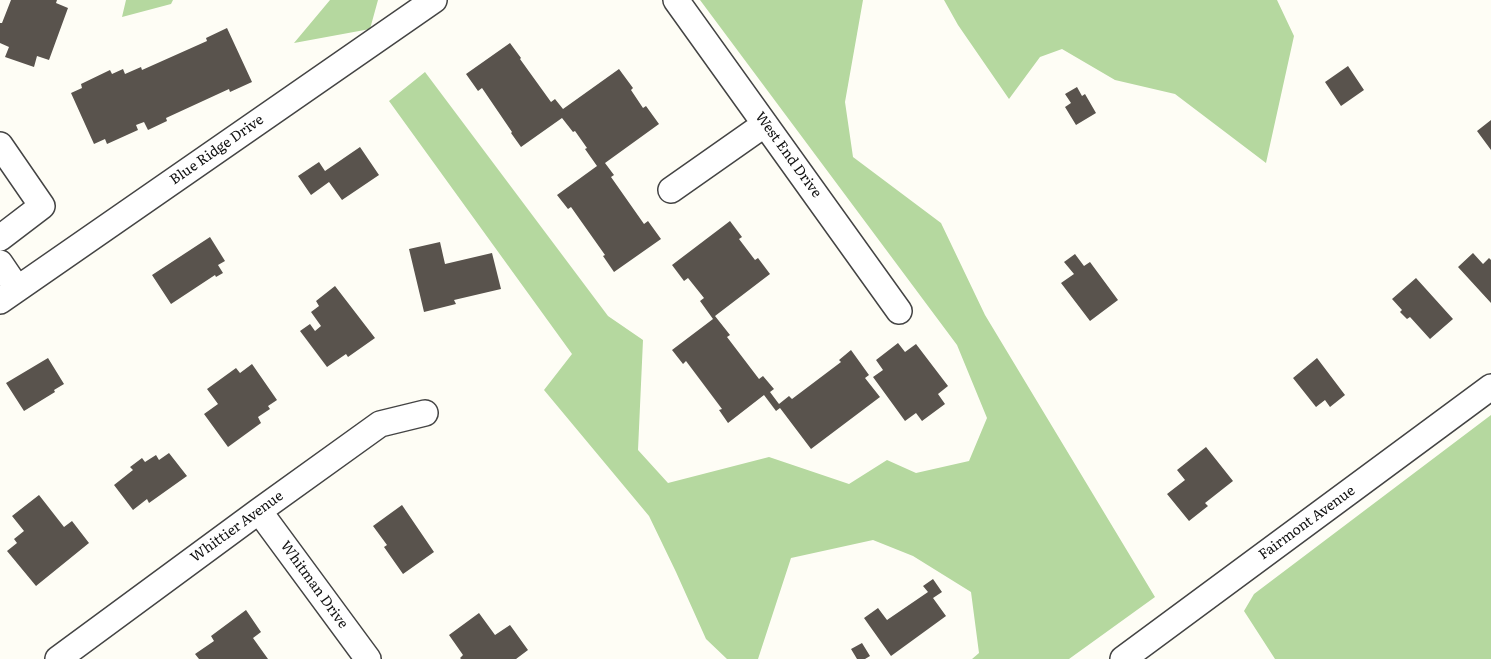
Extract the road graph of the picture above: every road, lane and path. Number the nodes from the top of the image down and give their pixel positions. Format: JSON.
{"nodes":[{"id":1,"x":676,"y":0,"type":"edge"},
{"id":2,"x":423,"y":3,"type":"edge"},
{"id":3,"x":765,"y":124,"type":"junction"},
{"id":4,"x":0,"y":145,"type":"edge"},
{"id":5,"x":671,"y":190,"type":"dead end"},
{"id":6,"x":0,"y":238,"type":"edge"},
{"id":7,"x":0,"y":263,"type":"edge"},
{"id":8,"x":9,"y":294,"type":"edge"},
{"id":9,"x":899,"y":311,"type":"dead end"},
{"id":10,"x":1491,"y":387,"type":"edge"},
{"id":11,"x":425,"y":413,"type":"dead end"},
{"id":12,"x":259,"y":511,"type":"junction"},
{"id":13,"x":58,"y":659,"type":"edge"},
{"id":14,"x":368,"y":659,"type":"edge"},
{"id":15,"x":1123,"y":659,"type":"edge"}],
"edges":[{"from":1,"to":3,"type":"street","name":"West End Drive"},
{"from":2,"to":8,"type":"street","name":"Blue Ridge Drive"},
{"from":3,"to":5,"type":"street"},
{"from":3,"to":9,"type":"street","name":"West End Drive"},
{"from":4,"to":6,"type":"street"},
{"from":7,"to":8,"type":"street"},
{"from":10,"to":15,"type":"street","name":"Fairmont Avenue"},
{"from":11,"to":12,"type":"street","name":"Whittier Avenue"},
{"from":12,"to":13,"type":"street","name":"Whittier Avenue"},
{"from":12,"to":14,"type":"street","name":"Whitman Drive"}]}
